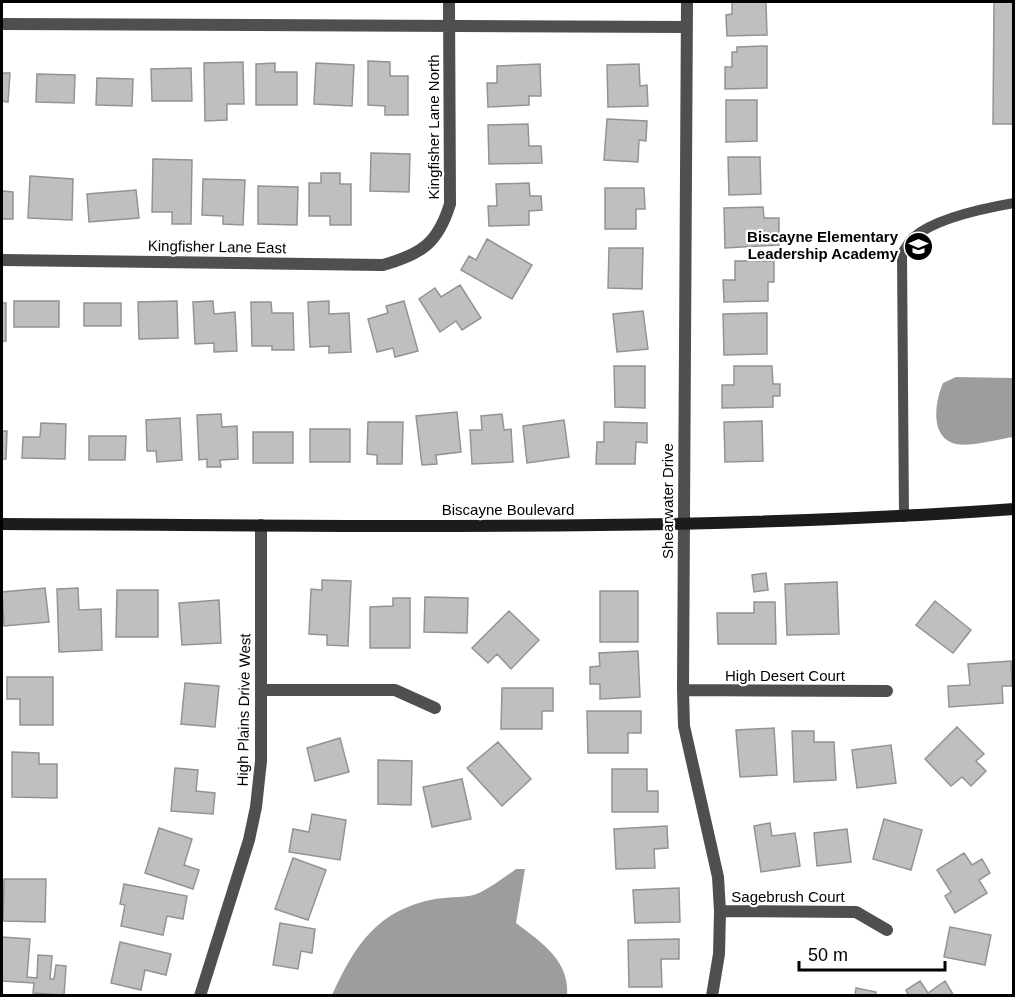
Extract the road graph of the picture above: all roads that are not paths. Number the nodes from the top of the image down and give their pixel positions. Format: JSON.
{"nodes":[{"id":1,"x":449,"y":2,"type":"edge"},
{"id":2,"x":687,"y":2,"type":"edge"},
{"id":3,"x":2,"y":24,"type":"edge"},
{"id":4,"x":449,"y":27,"type":"junction"},
{"id":5,"x":687,"y":27,"type":"junction"},
{"id":6,"x":1014,"y":203,"type":"edge"},
{"id":7,"x":427,"y":246,"type":"joint"},
{"id":8,"x":2,"y":260,"type":"edge"},
{"id":9,"x":1014,"y":509,"type":"edge"},
{"id":10,"x":904,"y":517,"type":"junction"},
{"id":11,"x":2,"y":524,"type":"edge"},
{"id":12,"x":261,"y":525,"type":"junction"},
{"id":13,"x":683,"y":525,"type":"junction"},
{"id":14,"x":261,"y":690,"type":"junction"},
{"id":15,"x":682,"y":690,"type":"junction"},
{"id":16,"x":887,"y":691,"type":"dead end"},
{"id":17,"x":435,"y":708,"type":"dead end"},
{"id":18,"x":720,"y":911,"type":"junction"},
{"id":19,"x":887,"y":930,"type":"dead end"},
{"id":20,"x":200,"y":996,"type":"edge"},
{"id":21,"x":712,"y":996,"type":"edge"}],
"edges":[{"from":1,"to":4,"type":"street","name":"Kingfisher Lane North"},
{"from":2,"to":5,"type":"street","name":"Shearwater Drive"},
{"from":3,"to":4,"type":"street"},
{"from":4,"to":5,"type":"street"},
{"from":4,"to":7,"type":"street","name":"Kingfisher Lane North"},
{"from":5,"to":13,"type":"street","name":"Shearwater Drive"},
{"from":6,"to":10,"type":"lane"},
{"from":7,"to":8,"type":"street","name":"Kingfisher Lane East"},
{"from":9,"to":10,"type":"street","name":"Biscayne Boulevard"},
{"from":10,"to":13,"type":"street","name":"Biscayne Boulevard"},
{"from":11,"to":12,"type":"street","name":"Biscayne Boulevard"},
{"from":12,"to":13,"type":"street","name":"Biscayne Boulevard"},
{"from":12,"to":14,"type":"street","name":"High Plains Drive West"},
{"from":13,"to":15,"type":"street","name":"Shearwater Drive"},
{"from":14,"to":17,"type":"street"},
{"from":14,"to":20,"type":"street","name":"High Plains Drive West"},
{"from":15,"to":16,"type":"street","name":"High Desert Court"},
{"from":15,"to":18,"type":"street","name":"Shearwater Drive"},
{"from":18,"to":19,"type":"street","name":"Sagebrush Court"},
{"from":18,"to":21,"type":"street","name":"Shearwater Drive"}]}
